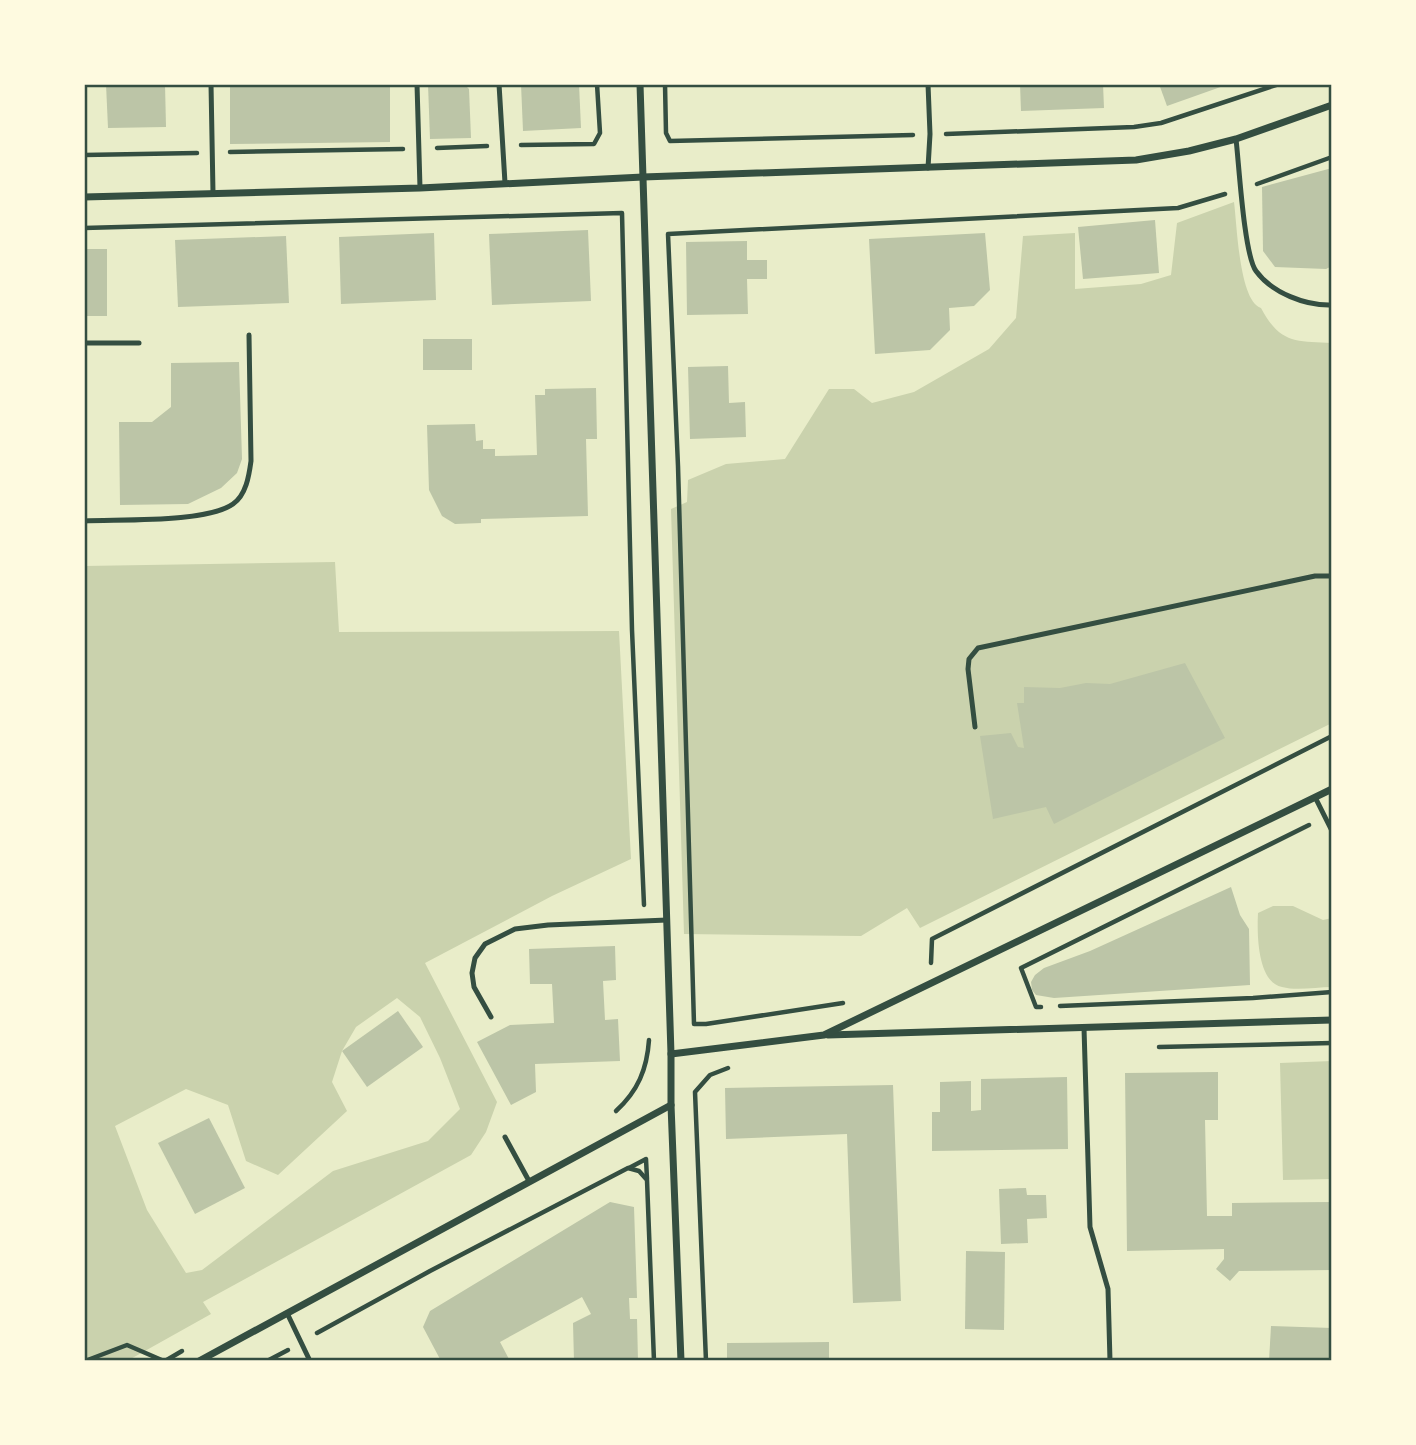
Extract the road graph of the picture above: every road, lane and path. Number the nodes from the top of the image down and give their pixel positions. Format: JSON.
{"nodes":[{"id":1,"x":211,"y":84,"type":"edge"},
{"id":2,"x":416,"y":84,"type":"edge"},
{"id":3,"x":499,"y":84,"type":"edge"},
{"id":4,"x":597,"y":84,"type":"edge"},
{"id":5,"x":640,"y":84,"type":"edge"},
{"id":6,"x":665,"y":84,"type":"edge"},
{"id":7,"x":928,"y":84,"type":"edge"},
{"id":8,"x":1279,"y":84,"type":"edge"},
{"id":9,"x":1332,"y":105,"type":"edge"},
{"id":10,"x":1161,"y":123,"type":"dead end"},
{"id":11,"x":666,"y":133,"type":"dead end"},
{"id":12,"x":1236,"y":139,"type":"junction"},
{"id":13,"x":503,"y":146,"type":"junction"},
{"id":14,"x":418,"y":149,"type":"junction"},
{"id":15,"x":212,"y":152,"type":"junction"},
{"id":16,"x":84,"y":155,"type":"edge"},
{"id":17,"x":1332,"y":158,"type":"edge"},
{"id":18,"x":928,"y":168,"type":"junction"},
{"id":19,"x":643,"y":177,"type":"junction"},
{"id":20,"x":505,"y":183,"type":"junction"},
{"id":21,"x":420,"y":188,"type":"junction"},
{"id":22,"x":1242,"y":190,"type":"junction"},
{"id":23,"x":213,"y":193,"type":"junction"},
{"id":24,"x":84,"y":197,"type":"edge"},
{"id":25,"x":84,"y":228,"type":"edge"},
{"id":26,"x":1332,"y":305,"type":"edge"},
{"id":27,"x":249,"y":335,"type":"dead end"},
{"id":28,"x":84,"y":343,"type":"edge"},
{"id":29,"x":139,"y":343,"type":"dead end"},
{"id":30,"x":84,"y":521,"type":"edge"},
{"id":31,"x":1332,"y":576,"type":"edge"},
{"id":32,"x":975,"y":727,"type":"dead end"},
{"id":33,"x":1332,"y":736,"type":"edge"},
{"id":34,"x":1332,"y":789,"type":"edge"},
{"id":35,"x":1315,"y":797,"type":"junction"},
{"id":36,"x":1325,"y":817,"type":"junction"},
{"id":37,"x":1332,"y":831,"type":"edge"},
{"id":38,"x":667,"y":920,"type":"junction"},
{"id":39,"x":645,"y":922,"type":"junction"},
{"id":40,"x":931,"y":967,"type":"dead end"},
{"id":41,"x":1332,"y":992,"type":"edge"},
{"id":42,"x":845,"y":1002,"type":"dead end"},
{"id":43,"x":491,"y":1017,"type":"dead end"},
{"id":44,"x":1332,"y":1020,"type":"edge"},
{"id":45,"x":1084,"y":1028,"type":"junction"},
{"id":46,"x":649,"y":1035,"type":"dead end"},
{"id":47,"x":824,"y":1035,"type":"junction"},
{"id":48,"x":1332,"y":1043,"type":"edge"},
{"id":49,"x":1154,"y":1047,"type":"dead end"},
{"id":50,"x":671,"y":1054,"type":"junction"},
{"id":51,"x":731,"y":1068,"type":"dead end"},
{"id":52,"x":671,"y":1105,"type":"junction"},
{"id":53,"x":608,"y":1116,"type":"dead end"},
{"id":54,"x":505,"y":1137,"type":"dead end"},
{"id":55,"x":628,"y":1168,"type":"junction"},
{"id":56,"x":647,"y":1180,"type":"junction"},
{"id":57,"x":529,"y":1181,"type":"junction"},
{"id":58,"x":287,"y":1313,"type":"junction"},
{"id":59,"x":301,"y":1342,"type":"junction"},
{"id":60,"x":189,"y":1348,"type":"dead end"},
{"id":61,"x":85,"y":1361,"type":"edge"},
{"id":62,"x":164,"y":1361,"type":"edge"},
{"id":63,"x":199,"y":1361,"type":"edge"},
{"id":64,"x":267,"y":1361,"type":"edge"},
{"id":65,"x":310,"y":1361,"type":"edge"},
{"id":66,"x":654,"y":1361,"type":"edge"},
{"id":67,"x":681,"y":1361,"type":"edge"},
{"id":68,"x":706,"y":1361,"type":"edge"},
{"id":69,"x":1110,"y":1361,"type":"edge"}],
"edges":[{"from":1,"to":15,"type":"lane"},
{"from":2,"to":14,"type":"lane"},
{"from":3,"to":13,"type":"lane"},
{"from":4,"to":13,"type":"path"},
{"from":5,"to":19,"type":"street"},
{"from":6,"to":11,"type":"path"},
{"from":7,"to":18,"type":"lane"},
{"from":8,"to":10,"type":"path"},
{"from":9,"to":12,"type":"street"},
{"from":12,"to":18,"type":"street"},
{"from":12,"to":22,"type":"lane"},
{"from":13,"to":14,"type":"path"},
{"from":13,"to":20,"type":"lane"},
{"from":14,"to":15,"type":"path"},
{"from":14,"to":21,"type":"lane"},
{"from":15,"to":16,"type":"path"},
{"from":15,"to":23,"type":"lane"},
{"from":17,"to":22,"type":"path"},
{"from":18,"to":19,"type":"street"},
{"from":19,"to":20,"type":"street"},
{"from":19,"to":38,"type":"street"},
{"from":20,"to":21,"type":"street"},
{"from":21,"to":23,"type":"street"},
{"from":22,"to":26,"type":"lane"},
{"from":22,"to":42,"type":"path"},
{"from":23,"to":24,"type":"street"},
{"from":25,"to":39,"type":"path"},
{"from":27,"to":30,"type":"lane"},
{"from":28,"to":29,"type":"lane"},
{"from":31,"to":32,"type":"lane"},
{"from":33,"to":40,"type":"path"},
{"from":34,"to":35,"type":"street"},
{"from":35,"to":36,"type":"lane"},
{"from":35,"to":47,"type":"street"},
{"from":36,"to":37,"type":"lane"},
{"from":36,"to":41,"type":"path"},
{"from":38,"to":39,"type":"lane"},
{"from":38,"to":50,"type":"street"},
{"from":39,"to":43,"type":"lane"},
{"from":44,"to":45,"type":"street"},
{"from":45,"to":47,"type":"street"},
{"from":45,"to":69,"type":"lane"},
{"from":46,"to":53,"type":"path"},
{"from":47,"to":50,"type":"street"},
{"from":48,"to":49,"type":"path"},
{"from":50,"to":52,"type":"street"},
{"from":51,"to":68,"type":"path"},
{"from":52,"to":57,"type":"street"},
{"from":52,"to":67,"type":"street"},
{"from":54,"to":57,"type":"lane"},
{"from":55,"to":56,"type":"path"},
{"from":55,"to":56,"type":"path"},
{"from":55,"to":59,"type":"path"},
{"from":56,"to":66,"type":"path"},
{"from":57,"to":58,"type":"street"},
{"from":58,"to":59,"type":"lane"},
{"from":58,"to":63,"type":"street"},
{"from":59,"to":64,"type":"path"},
{"from":59,"to":65,"type":"lane"},
{"from":60,"to":62,"type":"path"},
{"from":61,"to":62,"type":"path"}]}
